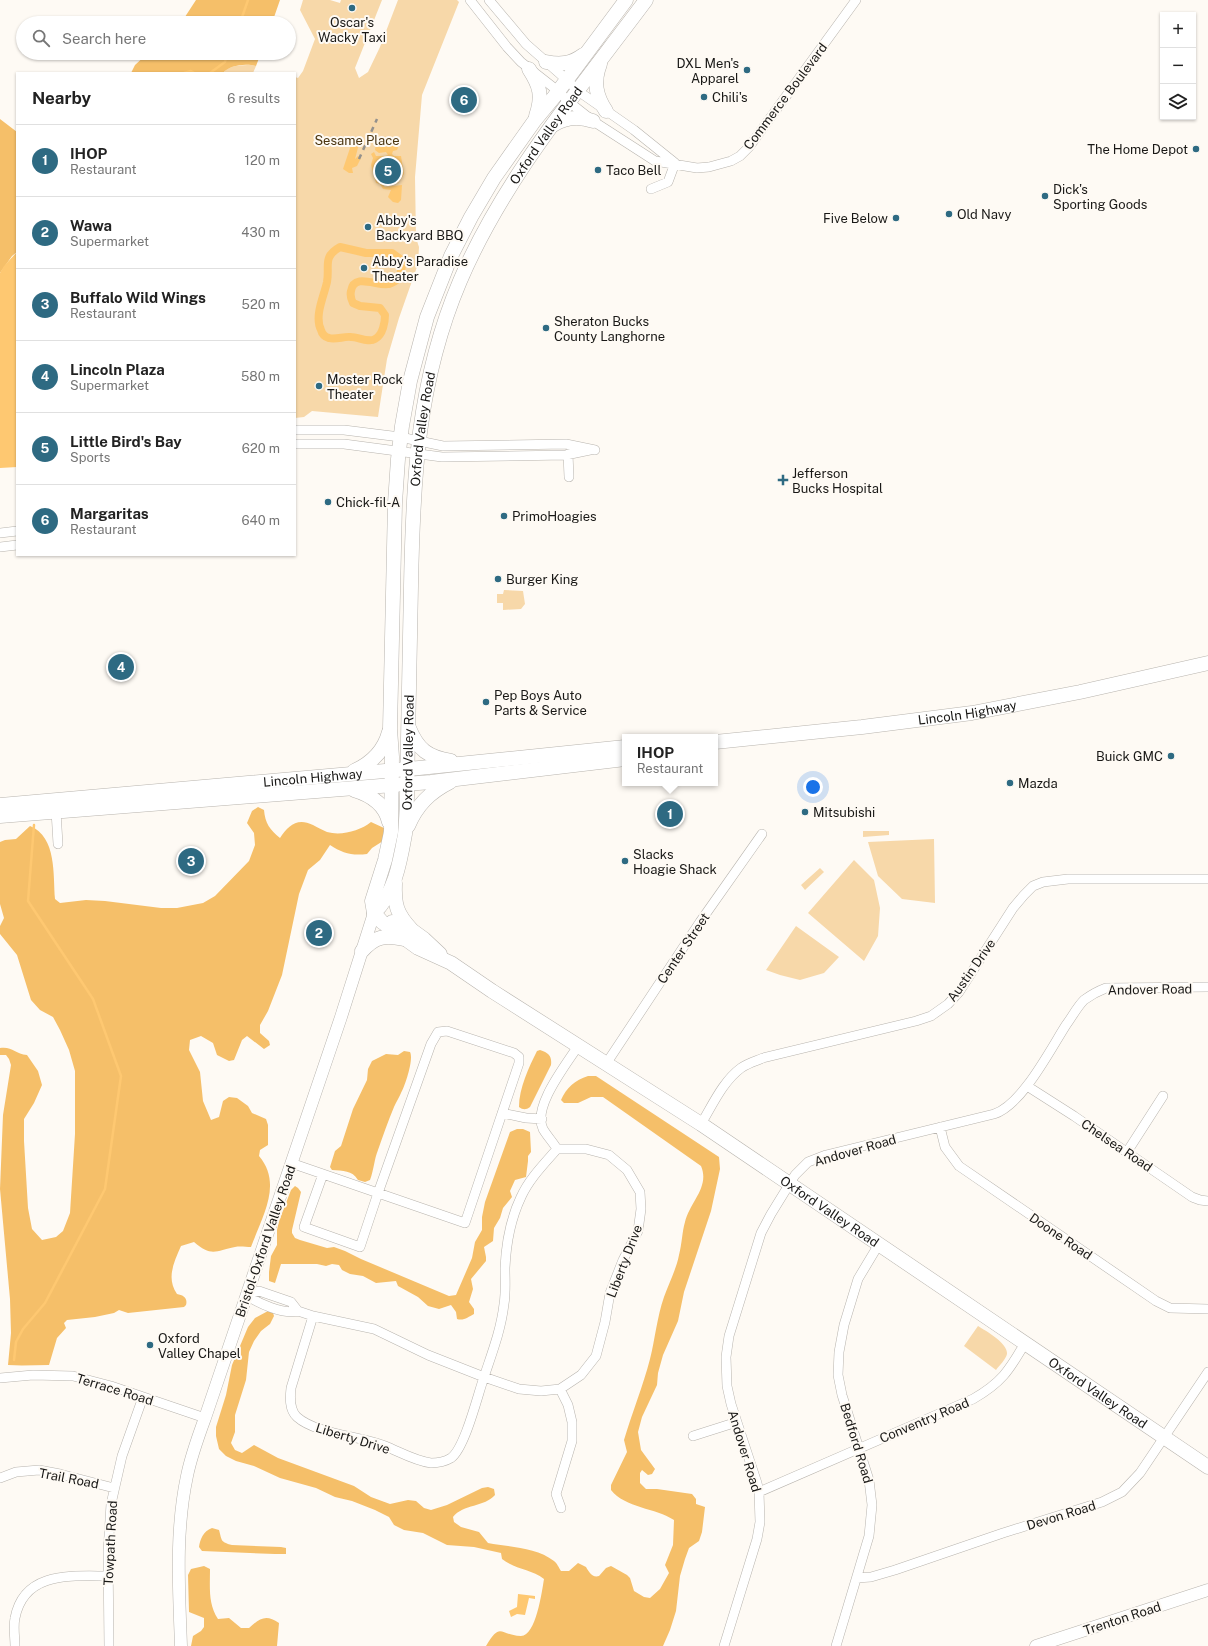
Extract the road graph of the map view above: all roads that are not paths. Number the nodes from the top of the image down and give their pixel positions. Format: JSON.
{"nodes":[{"id":1,"x":470,"y":0,"type":"edge"},
{"id":2,"x":489,"y":0,"type":"edge"},
{"id":3,"x":626,"y":0,"type":"edge"},
{"id":4,"x":646,"y":0,"type":"edge"},
{"id":5,"x":856,"y":0,"type":"edge"},
{"id":6,"x":586,"y":53,"type":"junction"},
{"id":7,"x":602,"y":58,"type":"junction"},
{"id":8,"x":546,"y":62,"type":"junction"},
{"id":9,"x":529,"y":69,"type":"junction"},
{"id":10,"x":562,"y":85,"type":"junction"},
{"id":11,"x":574,"y":97,"type":"junction"},
{"id":12,"x":606,"y":111,"type":"junction"},
{"id":13,"x":535,"y":120,"type":"junction"},
{"id":14,"x":593,"y":121,"type":"junction"},
{"id":15,"x":552,"y":127,"type":"junction"},
{"id":16,"x":675,"y":163,"type":"junction"},
{"id":17,"x":651,"y":189,"type":"dead end"},
{"id":18,"x":296,"y":430,"type":"edge"},
{"id":19,"x":400,"y":437,"type":"junction"},
{"id":20,"x":296,"y":444,"type":"edge"},
{"id":21,"x":417,"y":446,"type":"junction"},
{"id":22,"x":399,"y":451,"type":"junction"},
{"id":23,"x":568,"y":454,"type":"junction"},
{"id":24,"x":569,"y":477,"type":"dead end"},
{"id":25,"x":16,"y":531,"type":"edge"},
{"id":26,"x":0,"y":533,"type":"edge"},
{"id":27,"x":16,"y":545,"type":"edge"},
{"id":28,"x":0,"y":547,"type":"edge"},
{"id":29,"x":1208,"y":663,"type":"edge"},
{"id":30,"x":408,"y":726,"type":"junction"},
{"id":31,"x":390,"y":729,"type":"junction"},
{"id":32,"x":718,"y":743,"type":"edge"},
{"id":33,"x":622,"y":747,"type":"edge"},
{"id":34,"x":622,"y":759,"type":"edge"},
{"id":35,"x":465,"y":763,"type":"junction"},
{"id":36,"x":407,"y":769,"type":"junction"},
{"id":37,"x":392,"y":770,"type":"junction"},
{"id":38,"x":346,"y":774,"type":"junction"},
{"id":39,"x":454,"y":779,"type":"junction"},
{"id":40,"x":407,"y":784,"type":"junction"},
{"id":41,"x":392,"y":785,"type":"junction"},
{"id":42,"x":348,"y":788,"type":"junction"},
{"id":43,"x":0,"y":801,"type":"edge"},
{"id":44,"x":0,"y":805,"type":"edge"},
{"id":45,"x":33,"y":808,"type":"junction"},
{"id":46,"x":56,"y":811,"type":"junction"},
{"id":47,"x":0,"y":816,"type":"edge"},
{"id":48,"x":390,"y":832,"type":"junction"},
{"id":49,"x":405,"y":834,"type":"junction"},
{"id":50,"x":762,"y":834,"type":"dead end"},
{"id":51,"x":58,"y":844,"type":"dead end"},
{"id":52,"x":395,"y":879,"type":"junction"},
{"id":53,"x":1208,"y":879,"type":"edge"},
{"id":54,"x":374,"y":913,"type":"junction"},
{"id":55,"x":408,"y":935,"type":"junction"},
{"id":56,"x":362,"y":951,"type":"junction"},
{"id":57,"x":1208,"y":988,"type":"edge"},
{"id":58,"x":578,"y":1046,"type":"junction"},
{"id":59,"x":606,"y":1064,"type":"junction"},
{"id":60,"x":1027,"y":1086,"type":"junction"},
{"id":61,"x":1163,"y":1096,"type":"dead end"},
{"id":62,"x":502,"y":1113,"type":"junction"},
{"id":63,"x":542,"y":1119,"type":"junction"},
{"id":64,"x":701,"y":1124,"type":"junction"},
{"id":65,"x":940,"y":1127,"type":"junction"},
{"id":66,"x":557,"y":1149,"type":"junction"},
{"id":67,"x":1127,"y":1152,"type":"junction"},
{"id":68,"x":291,"y":1163,"type":"junction"},
{"id":69,"x":322,"y":1174,"type":"junction"},
{"id":70,"x":790,"y":1184,"type":"junction"},
{"id":71,"x":378,"y":1193,"type":"junction"},
{"id":72,"x":1208,"y":1201,"type":"edge"},
{"id":73,"x":879,"y":1244,"type":"junction"},
{"id":74,"x":246,"y":1295,"type":"junction"},
{"id":75,"x":1208,"y":1309,"type":"edge"},
{"id":76,"x":314,"y":1316,"type":"junction"},
{"id":77,"x":1025,"y":1343,"type":"junction"},
{"id":78,"x":1208,"y":1372,"type":"edge"},
{"id":79,"x":484,"y":1376,"type":"junction"},
{"id":80,"x":0,"y":1378,"type":"edge"},
{"id":81,"x":560,"y":1389,"type":"junction"},
{"id":82,"x":143,"y":1397,"type":"junction"},
{"id":83,"x":205,"y":1418,"type":"junction"},
{"id":84,"x":737,"y":1422,"type":"junction"},
{"id":85,"x":693,"y":1436,"type":"dead end"},
{"id":86,"x":1163,"y":1437,"type":"junction"},
{"id":87,"x":858,"y":1448,"type":"junction"},
{"id":88,"x":1208,"y":1467,"type":"edge"},
{"id":89,"x":0,"y":1478,"type":"edge"},
{"id":90,"x":114,"y":1488,"type":"junction"},
{"id":91,"x":759,"y":1492,"type":"junction"},
{"id":92,"x":561,"y":1508,"type":"dead end"},
{"id":93,"x":108,"y":1576,"type":"junction"},
{"id":94,"x":857,"y":1578,"type":"junction"},
{"id":95,"x":1208,"y":1590,"type":"edge"},
{"id":96,"x":15,"y":1646,"type":"edge"},
{"id":97,"x":109,"y":1646,"type":"edge"},
{"id":98,"x":181,"y":1646,"type":"edge"},
{"id":99,"x":724,"y":1646,"type":"edge"},
{"id":100,"x":836,"y":1646,"type":"edge"},
{"id":101,"x":1036,"y":1646,"type":"edge"}],
"edges":[{"from":1,"to":9,"type":"street"},
{"from":2,"to":8,"type":"street"},
{"from":3,"to":6,"type":"main road","name":"Oxford Valley Road"},
{"from":4,"to":7,"type":"main road","name":"Oxford Valley Road"},
{"from":5,"to":16,"type":"street","name":"Commerce Boulevard"},
{"from":6,"to":8,"type":"main road"},
{"from":6,"to":10,"type":"main road","name":"Oxford Valley Road"},
{"from":7,"to":11,"type":"main road","name":"Oxford Valley Road"},
{"from":7,"to":12,"type":"main road"},
{"from":8,"to":10,"type":"street"},
{"from":9,"to":10,"type":"street"},
{"from":9,"to":13,"type":"main road"},
{"from":10,"to":11,"type":"street"},
{"from":10,"to":11,"type":"street"},
{"from":10,"to":13,"type":"main road","name":"Oxford Valley Road"},
{"from":11,"to":12,"type":"street","name":"Commerce Boulevard"},
{"from":11,"to":14,"type":"street","name":"Commerce Boulevard"},
{"from":11,"to":15,"type":"main road","name":"Oxford Valley Road"},
{"from":12,"to":16,"type":"street","name":"Commerce Boulevard"},
{"from":13,"to":19,"type":"main road","name":"Oxford Valley Road"},
{"from":14,"to":15,"type":"main road"},
{"from":14,"to":16,"type":"street","name":"Commerce Boulevard"},
{"from":15,"to":21,"type":"main road","name":"Oxford Valley Road"},
{"from":16,"to":17,"type":"street"},
{"from":18,"to":19,"type":"street"},
{"from":19,"to":21,"type":"street"},
{"from":19,"to":22,"type":"main road","name":"Oxford Valley Road"},
{"from":20,"to":22,"type":"street"},
{"from":21,"to":22,"type":"street"},
{"from":21,"to":23,"type":"street"},
{"from":21,"to":23,"type":"street"},
{"from":21,"to":30,"type":"main road","name":"Oxford Valley Road"},
{"from":22,"to":31,"type":"main road","name":"Oxford Valley Road"},
{"from":23,"to":24,"type":"street"},
{"from":25,"to":26,"type":"street"},
{"from":27,"to":28,"type":"street"},
{"from":29,"to":32,"type":"main road","name":"Lincoln Highway"},
{"from":30,"to":35,"type":"main road"},
{"from":30,"to":36,"type":"main road","name":"Oxford Valley Road"},
{"from":31,"to":37,"type":"main road","name":"Oxford Valley Road"},
{"from":31,"to":38,"type":"main road"},
{"from":33,"to":35,"type":"main road","name":"Lincoln Highway"},
{"from":34,"to":39,"type":"main road","name":"Lincoln Highway"},
{"from":35,"to":36,"type":"main road","name":"Lincoln Highway"},
{"from":36,"to":37,"type":"main road","name":"Lincoln Highway"},
{"from":36,"to":40,"type":"main road","name":"Oxford Valley Road"},
{"from":37,"to":38,"type":"main road","name":"Lincoln Highway"},
{"from":37,"to":41,"type":"main road","name":"Oxford Valley Road"},
{"from":38,"to":45,"type":"main road","name":"Lincoln Highway"},
{"from":39,"to":40,"type":"main road","name":"Lincoln Highway"},
{"from":39,"to":49,"type":"main road"},
{"from":40,"to":41,"type":"main road","name":"Lincoln Highway"},
{"from":40,"to":49,"type":"main road","name":"Oxford Valley Road"},
{"from":41,"to":42,"type":"main road","name":"Lincoln Highway"},
{"from":41,"to":48,"type":"main road","name":"Oxford Valley Road"},
{"from":42,"to":46,"type":"main road","name":"Lincoln Highway"},
{"from":42,"to":48,"type":"main road"},
{"from":43,"to":45,"type":"main road"},
{"from":44,"to":45,"type":"main road","name":"Lincoln Highway"},
{"from":45,"to":46,"type":"main road","name":"Lincoln Highway"},
{"from":45,"to":47,"type":"main road","name":"Lincoln Highway"},
{"from":46,"to":51,"type":"street"},
{"from":48,"to":54,"type":"main road","name":"Oxford Valley Road"},
{"from":49,"to":52,"type":"main road","name":"Oxford Valley Road"},
{"from":50,"to":59,"type":"street","name":"Center Street"},
{"from":52,"to":54,"type":"main road","name":"Oxford Valley Road"},
{"from":52,"to":55,"type":"main road"},
{"from":53,"to":64,"type":"street","name":"Austin Drive"},
{"from":54,"to":55,"type":"main road","name":"Oxford Valley Road"},
{"from":54,"to":56,"type":"main road","name":"Bristol-Oxford Valley Road"},
{"from":55,"to":56,"type":"main road"},
{"from":55,"to":58,"type":"main road","name":"Oxford Valley Road"},
{"from":56,"to":68,"type":"main road","name":"Bristol-Oxford Valley Road"},
{"from":57,"to":60,"type":"street","name":"Andover Road"},
{"from":58,"to":59,"type":"main road","name":"Oxford Valley Road"},
{"from":58,"to":63,"type":"street"},
{"from":59,"to":64,"type":"main road","name":"Oxford Valley Road"},
{"from":60,"to":65,"type":"street","name":"Andover Road"},
{"from":60,"to":67,"type":"street","name":"Chelsea Road"},
{"from":61,"to":67,"type":"street"},
{"from":62,"to":63,"type":"street"},
{"from":62,"to":71,"type":"street"},
{"from":62,"to":71,"type":"street"},
{"from":63,"to":66,"type":"street"},
{"from":64,"to":70,"type":"main road","name":"Oxford Valley Road"},
{"from":65,"to":70,"type":"street","name":"Andover Road"},
{"from":65,"to":75,"type":"street","name":"Doone Road"},
{"from":66,"to":79,"type":"street","name":"Liberty Drive"},
{"from":66,"to":81,"type":"street","name":"Liberty Drive"},
{"from":67,"to":72,"type":"street","name":"Chelsea Road"},
{"from":68,"to":69,"type":"street"},
{"from":68,"to":74,"type":"main road","name":"Bristol-Oxford Valley Road"},
{"from":69,"to":71,"type":"street"},
{"from":69,"to":71,"type":"street"},
{"from":70,"to":73,"type":"main road","name":"Oxford Valley Road"},
{"from":70,"to":84,"type":"street","name":"Andover Road"},
{"from":73,"to":77,"type":"main road","name":"Oxford Valley Road"},
{"from":73,"to":87,"type":"street","name":"Bedford Road"},
{"from":74,"to":76,"type":"street","name":"Liberty Drive"},
{"from":74,"to":83,"type":"main road","name":"Bristol-Oxford Valley Road"},
{"from":76,"to":79,"type":"street","name":"Liberty Drive"},
{"from":76,"to":79,"type":"street","name":"Liberty Drive"},
{"from":77,"to":86,"type":"main road","name":"Oxford Valley Road"},
{"from":77,"to":87,"type":"street","name":"Conventry Road"},
{"from":78,"to":86,"type":"street","name":"Devon Road"},
{"from":79,"to":81,"type":"street","name":"Liberty Drive"},
{"from":80,"to":82,"type":"street","name":"Terrace Road"},
{"from":81,"to":92,"type":"street"},
{"from":82,"to":83,"type":"street","name":"Terrace Road"},
{"from":82,"to":90,"type":"street","name":"Towpath Road"},
{"from":83,"to":98,"type":"main road","name":"Bristol-Oxford Valley Road"},
{"from":84,"to":85,"type":"street"},
{"from":84,"to":91,"type":"street","name":"Andover Road"},
{"from":86,"to":88,"type":"main road","name":"Oxford Valley Road"},
{"from":86,"to":94,"type":"street","name":"Devon Road"},
{"from":87,"to":91,"type":"street","name":"Conventry Road"},
{"from":87,"to":94,"type":"street","name":"Bedford Road"},
{"from":89,"to":90,"type":"street","name":"Trail Road"},
{"from":90,"to":93,"type":"street","name":"Towpath Road"},
{"from":91,"to":99,"type":"street","name":"Andover Road"},
{"from":93,"to":96,"type":"street"},
{"from":93,"to":97,"type":"street","name":"Towpath Road"},
{"from":94,"to":100,"type":"street","name":"Bedford Road"},
{"from":95,"to":101,"type":"main road","name":"Trenton Road"}]}
